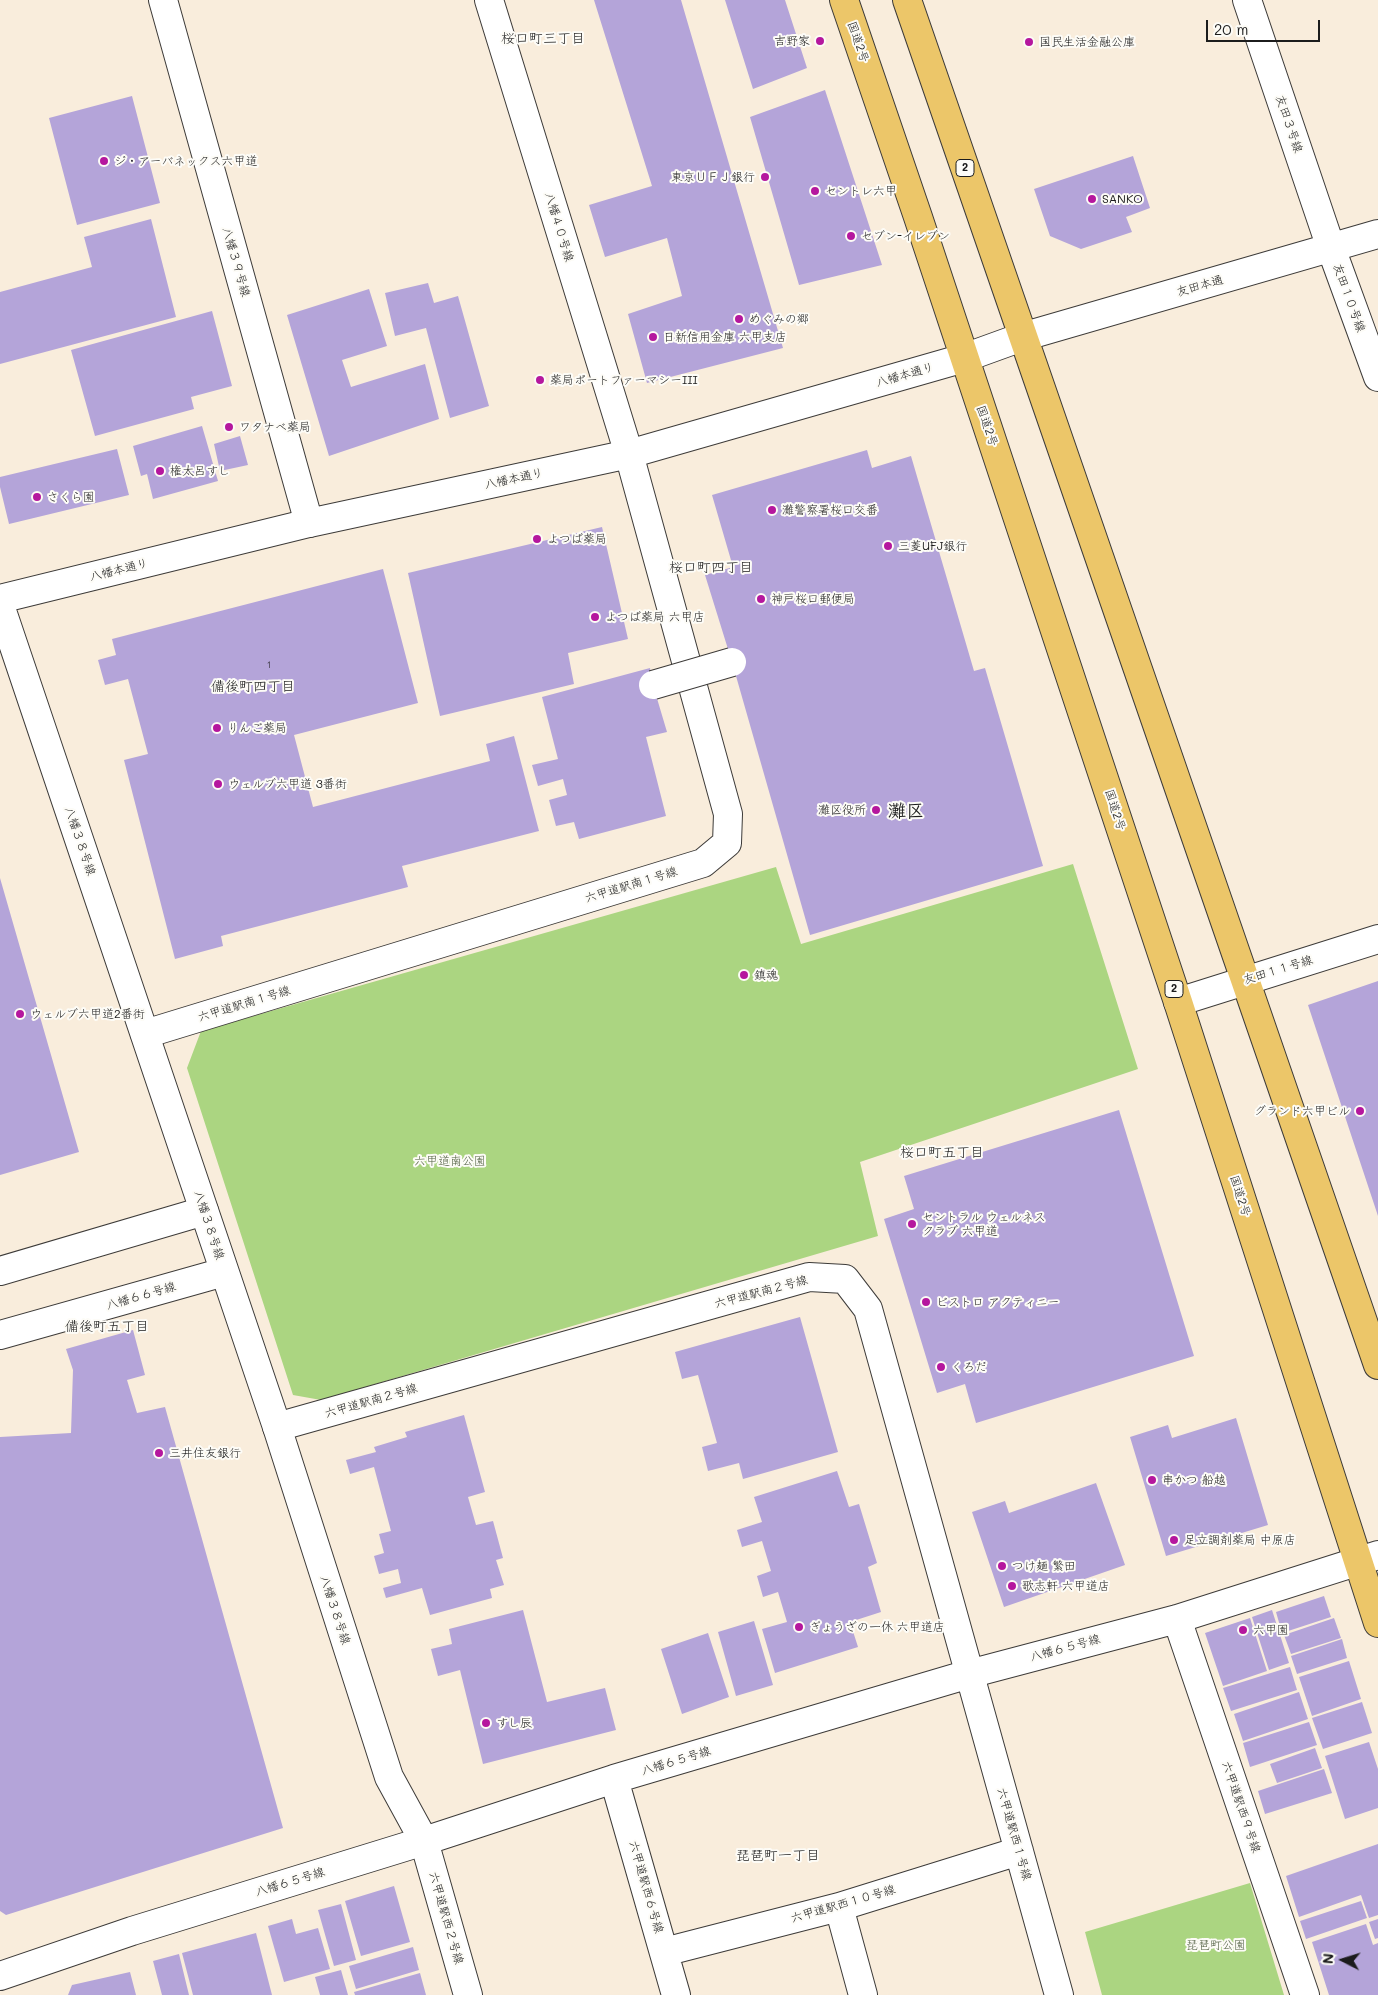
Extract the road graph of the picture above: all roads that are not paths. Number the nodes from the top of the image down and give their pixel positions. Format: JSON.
{"nodes":[{"id":1,"x":163,"y":0,"type":"edge"},
{"id":2,"x":489,"y":0,"type":"edge"},
{"id":3,"x":844,"y":0,"type":"edge"},
{"id":4,"x":907,"y":0,"type":"edge"},
{"id":5,"x":1247,"y":0,"type":"edge"},
{"id":6,"x":1378,"y":234,"type":"edge"},
{"id":7,"x":1331,"y":248,"type":"junction"},
{"id":8,"x":1022,"y":337,"type":"junction"},
{"id":9,"x":964,"y":358,"type":"junction"},
{"id":10,"x":1378,"y":377,"type":"edge"},
{"id":11,"x":629,"y":454,"type":"junction"},
{"id":12,"x":309,"y":523,"type":"junction"},
{"id":13,"x":0,"y":599,"type":"edge"},
{"id":14,"x":0,"y":606,"type":"edge"},
{"id":15,"x":732,"y":662,"type":"dead end"},
{"id":16,"x":653,"y":684,"type":"dead end"},
{"id":17,"x":1378,"y":939,"type":"edge"},
{"id":18,"x":1244,"y":981,"type":"junction"},
{"id":19,"x":1178,"y":1002,"type":"junction"},
{"id":20,"x":145,"y":1034,"type":"junction"},
{"id":21,"x":204,"y":1211,"type":"junction"},
{"id":22,"x":0,"y":1271,"type":"edge"},
{"id":23,"x":224,"y":1272,"type":"junction"},
{"id":24,"x":0,"y":1335,"type":"edge"},
{"id":25,"x":1378,"y":1365,"type":"edge"},
{"id":26,"x":277,"y":1427,"type":"junction"},
{"id":27,"x":1368,"y":1558,"type":"edge"},
{"id":28,"x":1177,"y":1619,"type":"junction"},
{"id":29,"x":1378,"y":1623,"type":"edge"},
{"id":30,"x":969,"y":1674,"type":"junction"},
{"id":31,"x":614,"y":1779,"type":"junction"},
{"id":32,"x":424,"y":1840,"type":"junction"},
{"id":33,"x":1019,"y":1851,"type":"junction"},
{"id":34,"x":839,"y":1907,"type":"junction"},
{"id":35,"x":664,"y":1952,"type":"junction"},
{"id":36,"x":0,"y":1976,"type":"edge"},
{"id":37,"x":468,"y":1995,"type":"edge"},
{"id":38,"x":676,"y":1995,"type":"edge"},
{"id":39,"x":863,"y":1995,"type":"edge"},
{"id":40,"x":1059,"y":1995,"type":"edge"},
{"id":41,"x":1305,"y":1995,"type":"edge"}],
"edges":[{"from":1,"to":12,"type":"street","name":"八幡３９号線"},
{"from":2,"to":11,"type":"street","name":"八幡４０号線"},
{"from":3,"to":9,"type":"highway","name":"国道2号","number":"2"},
{"from":4,"to":8,"type":"highway","number":"2"},
{"from":5,"to":7,"type":"street","name":"友田３号線"},
{"from":6,"to":7,"type":"street","name":"友田本通"},
{"from":7,"to":8,"type":"street","name":"友田本通"},
{"from":7,"to":10,"type":"street","name":"友田１０号線"},
{"from":8,"to":9,"type":"street","name":"八幡本通り"},
{"from":8,"to":18,"type":"highway","number":"2"},
{"from":9,"to":11,"type":"street","name":"八幡本通り"},
{"from":9,"to":19,"type":"highway","name":"国道2号","number":"2"},
{"from":11,"to":12,"type":"street","name":"八幡本通り"},
{"from":11,"to":20,"type":"street","name":"六甲道駅南１号線"},
{"from":12,"to":13,"type":"street","name":"八幡本通り"},
{"from":14,"to":20,"type":"street","name":"八幡３８号線"},
{"from":15,"to":16,"type":"street","bridge":true},
{"from":17,"to":18,"type":"street","name":"友田１１号線"},
{"from":18,"to":19,"type":"street","name":"友田１１号線"},
{"from":18,"to":25,"type":"highway","number":"2"},
{"from":19,"to":27,"type":"highway","name":"国道2号","number":"2"},
{"from":20,"to":21,"type":"street","name":"八幡３８号線"},
{"from":21,"to":22,"type":"street"},
{"from":21,"to":23,"type":"street","name":"八幡３８号線"},
{"from":23,"to":24,"type":"street","name":"八幡６６号線"},
{"from":23,"to":26,"type":"street","name":"八幡３８号線"},
{"from":26,"to":30,"type":"street","name":"六甲道駅南２号線"},
{"from":26,"to":32,"type":"street","name":"八幡３８号線"},
{"from":27,"to":28,"type":"street","name":"八幡６５号線"},
{"from":27,"to":29,"type":"highway","name":"国道2号","number":"2"},
{"from":28,"to":30,"type":"street","name":"八幡６５号線"},
{"from":28,"to":41,"type":"street","name":"六甲道駅西９号線"},
{"from":30,"to":31,"type":"street","name":"八幡６５号線"},
{"from":30,"to":33,"type":"street","name":"六甲道駅西１号線"},
{"from":31,"to":32,"type":"street","name":"八幡６５号線"},
{"from":31,"to":35,"type":"street","name":"六甲道駅西６号線"},
{"from":32,"to":36,"type":"street","name":"八幡６５号線"},
{"from":32,"to":37,"type":"street","name":"六甲道駅西２号線"},
{"from":33,"to":34,"type":"street","name":"六甲道駅西１０号線"},
{"from":33,"to":40,"type":"street","name":"六甲道駅西１号線"},
{"from":34,"to":35,"type":"street","name":"六甲道駅西１０号線"},
{"from":34,"to":39,"type":"street"},
{"from":35,"to":38,"type":"street","name":"六甲道駅西６号線"}]}
